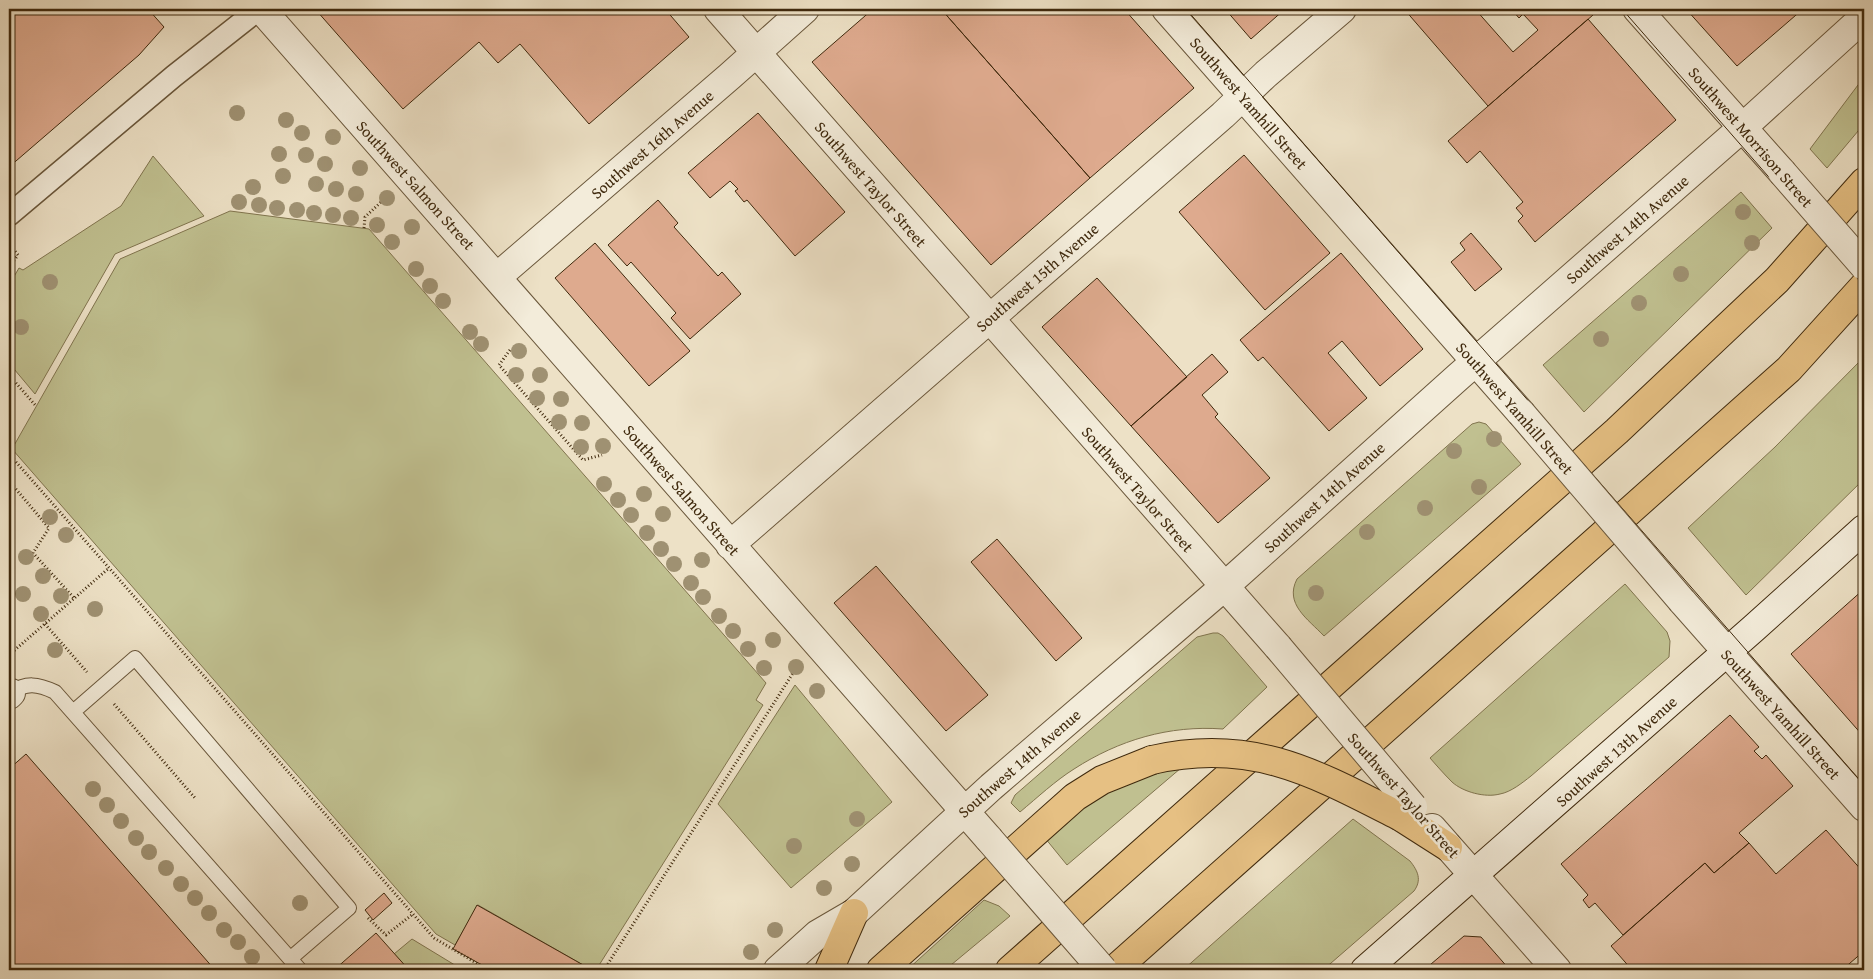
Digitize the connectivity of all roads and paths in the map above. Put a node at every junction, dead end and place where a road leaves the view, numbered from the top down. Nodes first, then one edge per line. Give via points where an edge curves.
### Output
1 (260, 9) edge
2 (718, 9) edge
3 (805, 9) edge
4 (1166, 9) edge
5 (1342, 9) edge
6 (1637, 9) edge
7 (1864, 17) edge
8 (756, 53) junction
9 (1243, 96) junction
10 (1742, 128) junction
11 (1864, 182) edge
12 (381, 202) dead end
13 (9, 215) edge
14 (364, 228) dead end
15 (9, 243) edge
16 (1864, 266) edge
17 (9, 267) edge
18 (497, 277) junction
19 (1864, 286) edge
20 (989, 319) junction
21 (510, 350) dead end
22 (1475, 362) junction
23 (9, 375) edge
24 (36, 406) dead end
25 (9, 454) edge
26 (602, 455) dead end
27 (9, 481) edge
28 (1864, 529) edge
29 (730, 545) junction
30 (109, 568) junction
31 (1225, 586) junction
32 (74, 598) junction
33 (45, 624) junction
34 (1727, 652) junction
35 (9, 655) edge
36 (793, 673) dead end
37 (101, 688) junction
38 (10, 694) edge
39 (73, 712) junction
40 (195, 798) dead end
41 (1864, 808) edge
42 (964, 811) junction
43 (1407, 812) junction
44 (1448, 847) joint
45 (1474, 876) junction
46 (349, 908) junction
47 (854, 913) junction
48 (413, 914) junction
49 (290, 958) junction
50 (300, 970) edge
51 (488, 970) edge
52 (604, 970) edge
53 (778, 970) edge
54 (829, 970) edge
55 (881, 970) edge
56 (1010, 970) edge
57 (1103, 970) edge
58 (1114, 970) edge
59 (1365, 970) edge
60 (1557, 970) edge

1 - 13 street via 174,76
1 - 18 street, Southwest Salmon Street
2 - 8 street, Southwest Taylor Street
3 - 8 street, Southwest 16th Avenue
4 - 9 street, Southwest Yamhill Street
5 - 9 street, Southwest 15th Avenue
6 - 10 street, Southwest Morrison Street
7 - 10 street, Southwest 14th Avenue
8 - 18 street, Southwest 16th Avenue
8 - 20 street, Southwest Taylor Street
9 - 20 street, Southwest 15th Avenue
9 - 22 street, Southwest Yamhill Street
10 - 16 street, Southwest Morrison Street, bridge
10 - 22 street, Southwest 14th Avenue
11 - 56 highway via 1777,280 1617,431
12 - 14 path via 365,217
15 - 17 path via 18,255
18 - 29 street, Southwest Salmon Street
19 - 58 highway via 1782,376
20 - 29 street, Southwest 15th Avenue
20 - 31 street, Southwest Taylor Street
21 - 26 path via 499,365 505,372 583,460
22 - 31 street, Southwest 14th Avenue
22 - 34 street, Southwest Yamhill Street, bridge
23 - 24 path
25 - 30 path
27 - 32 path via 49,528 33,553
28 - 34 street, Southwest 13th Avenue
29 - 42 street, Southwest Salmon Street
30 - 32 path
30 - 48 path
31 - 42 street, Southwest 14th Avenue
31 - 43 street, Southwest Taylor Street, bridge via 1278,647
32 - 33 path
33 - 35 path
33 - 37 path
34 - 41 street, Southwest Yamhill Street
34 - 45 street, Southwest 13th Avenue
36 - 52 path
37 - 39 lane
37 - 40 path
37 - 46 lane via 136,658
38 - 39 lane via 30,684 42,686 55,692
39 - 49 lane
42 - 47 street, Southwest 14th Avenue
42 - 57 street, Southwest Salmon Street, bridge
43 - 44 highway
43 - 55 highway, bridge via 1260,757 1205,752 1152,760 1102,780 1075,797
44 - 45 street, Southwest Taylor Street
45 - 59 street, Southwest 13th Avenue
45 - 60 street, Southwest Taylor Street
46 - 48 path via 371,919 386,936
46 - 49 lane
47 - 53 street, Southwest 14th Avenue via 818,934
47 - 54 highway
48 - 51 path via 434,938
49 - 50 lane

